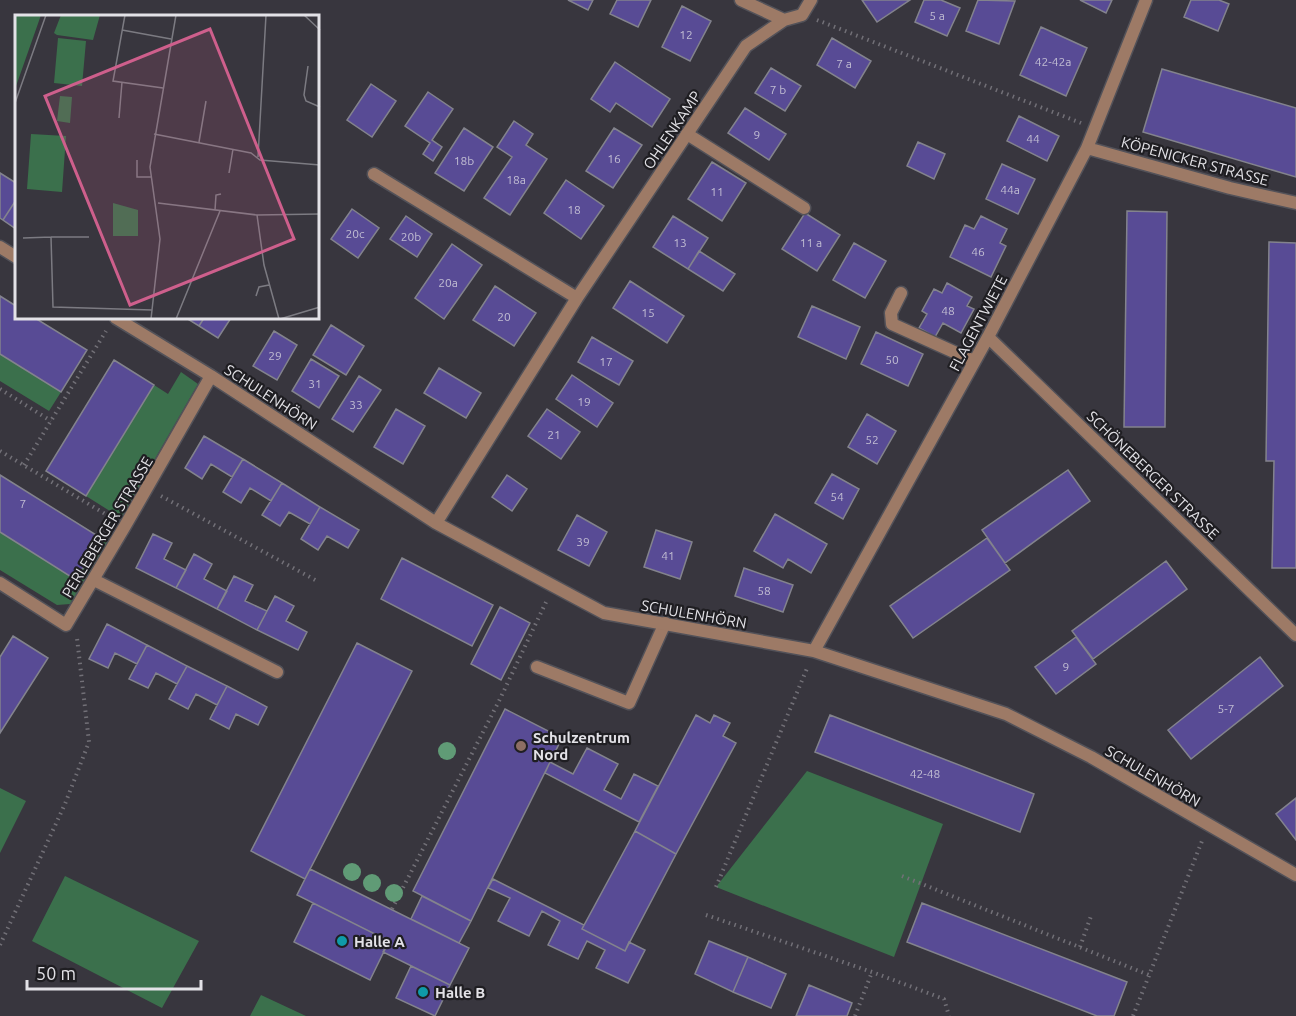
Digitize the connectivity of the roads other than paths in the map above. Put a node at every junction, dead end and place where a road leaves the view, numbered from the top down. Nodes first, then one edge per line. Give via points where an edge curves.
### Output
1 (741, 0) edge
2 (811, 0) edge
3 (1146, 0) edge
4 (784, 20) junction
5 (687, 134) junction
6 (1087, 148) junction
7 (374, 174) dead end
8 (1296, 203) edge
9 (804, 208) dead end
10 (0, 247) edge
11 (15, 256) edge
12 (901, 293) dead end
13 (577, 298) junction
14 (112, 323) edge
15 (988, 337) junction
16 (975, 361) junction
17 (212, 376) junction
18 (436, 523) junction
19 (94, 580) junction
20 (0, 583) edge
21 (665, 623) junction
22 (1296, 635) edge
23 (814, 651) junction
24 (537, 667) dead end
25 (277, 672) dead end
26 (1296, 875) edge

1 - 4 street
2 - 4 street, OHLENKAMP via 802,15
3 - 6 street, FLAGENTWIETE
4 - 5 street, OHLENKAMP via 746,46
5 - 9 street
5 - 13 street, OHLENKAMP
6 - 8 street, KÖPENICKER STRASSE
6 - 15 street, FLAGENTWIETE
7 - 13 street
10 - 11 street
12 - 16 street via 891,313 892,324
13 - 18 street, OHLENKAMP
14 - 17 street, SCHULENHÖRN
15 - 16 street, FLAGENTWIETE
15 - 22 street, SCHÖNEBERGER STRASSE
16 - 23 street, FLAGENTWIETE
17 - 18 street, SCHULENHÖRN
17 - 19 street, PERLEBERGER STRASSE
18 - 21 street, SCHULENHÖRN via 604,613
19 - 20 street, PERLEBERGER STRASSE via 66,625
19 - 25 street
21 - 23 street, SCHULENHÖRN
21 - 24 street via 629,703
23 - 26 street, SCHULENHÖRN via 1006,714 1091,757

